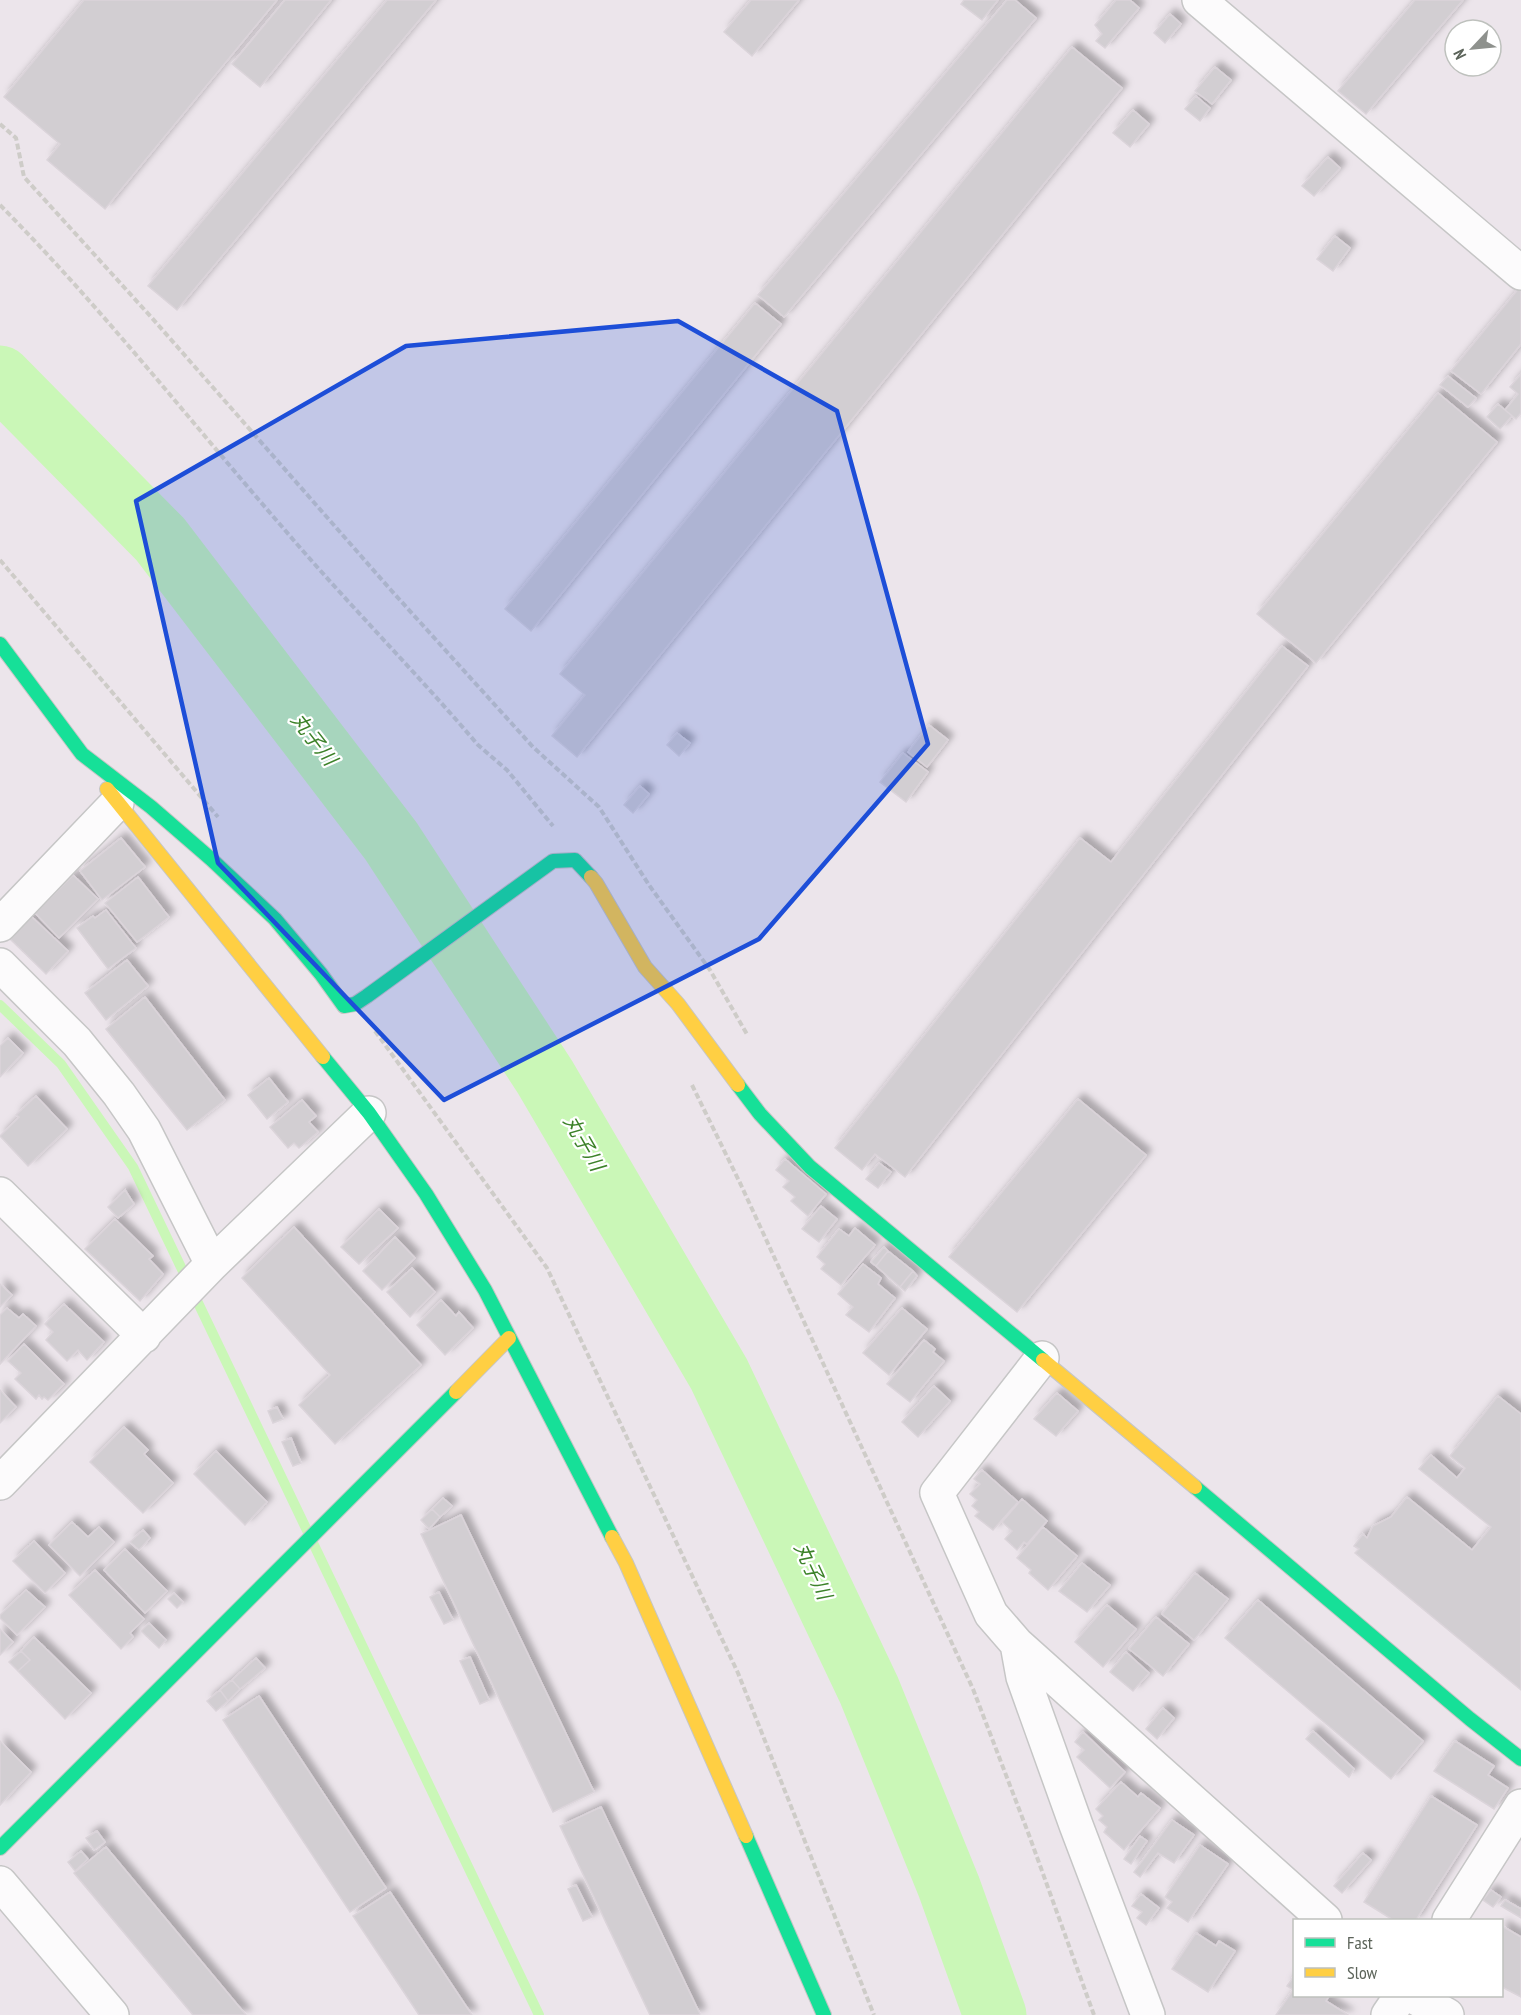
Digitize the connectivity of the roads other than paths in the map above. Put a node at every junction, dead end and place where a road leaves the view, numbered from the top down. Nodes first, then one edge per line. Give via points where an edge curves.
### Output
1 (1199, 0) edge
2 (1521, 273) edge
3 (0, 644) edge
4 (82, 754) junction
5 (117, 803) junction
6 (0, 925) edge
7 (0, 965) edge
8 (369, 1113) junction
9 (0, 1194) edge
10 (212, 1264) junction
11 (144, 1336) junction
12 (508, 1338) junction
13 (1042, 1358) junction
14 (0, 1483) edge
15 (1017, 1644) junction
16 (1521, 1759) edge
17 (1521, 1806) edge
18 (0, 1848) edge
19 (0, 1883) edge
20 (1324, 1919) edge
21 (1450, 1919) edge
22 (1400, 1997) edge
23 (1416, 1997) edge
24 (112, 2015) edge
25 (824, 2015) edge
26 (1148, 2015) edge
27 (1388, 2015) edge
28 (1448, 2015) edge

1 - 2 street
3 - 4 street
4 - 5 street
4 - 13 street via 168,822 274,919 344,1006 367,996 554,861 575,860 596,883 645,967 678,1004 760,1114 803,1159
5 - 6 street
5 - 8 street
7 - 10 street via 77,1041 119,1094 144,1130
8 - 10 street
8 - 12 street via 444,1223 485,1290
9 - 11 street
10 - 11 street
11 - 14 street
12 - 18 street
12 - 25 street via 626,1563
13 - 15 street via 937,1493 992,1614
13 - 16 street
15 - 20 street
15 - 26 street via 1023,1677
17 - 21 street
19 - 24 street
22 - 27 street
23 - 28 street

